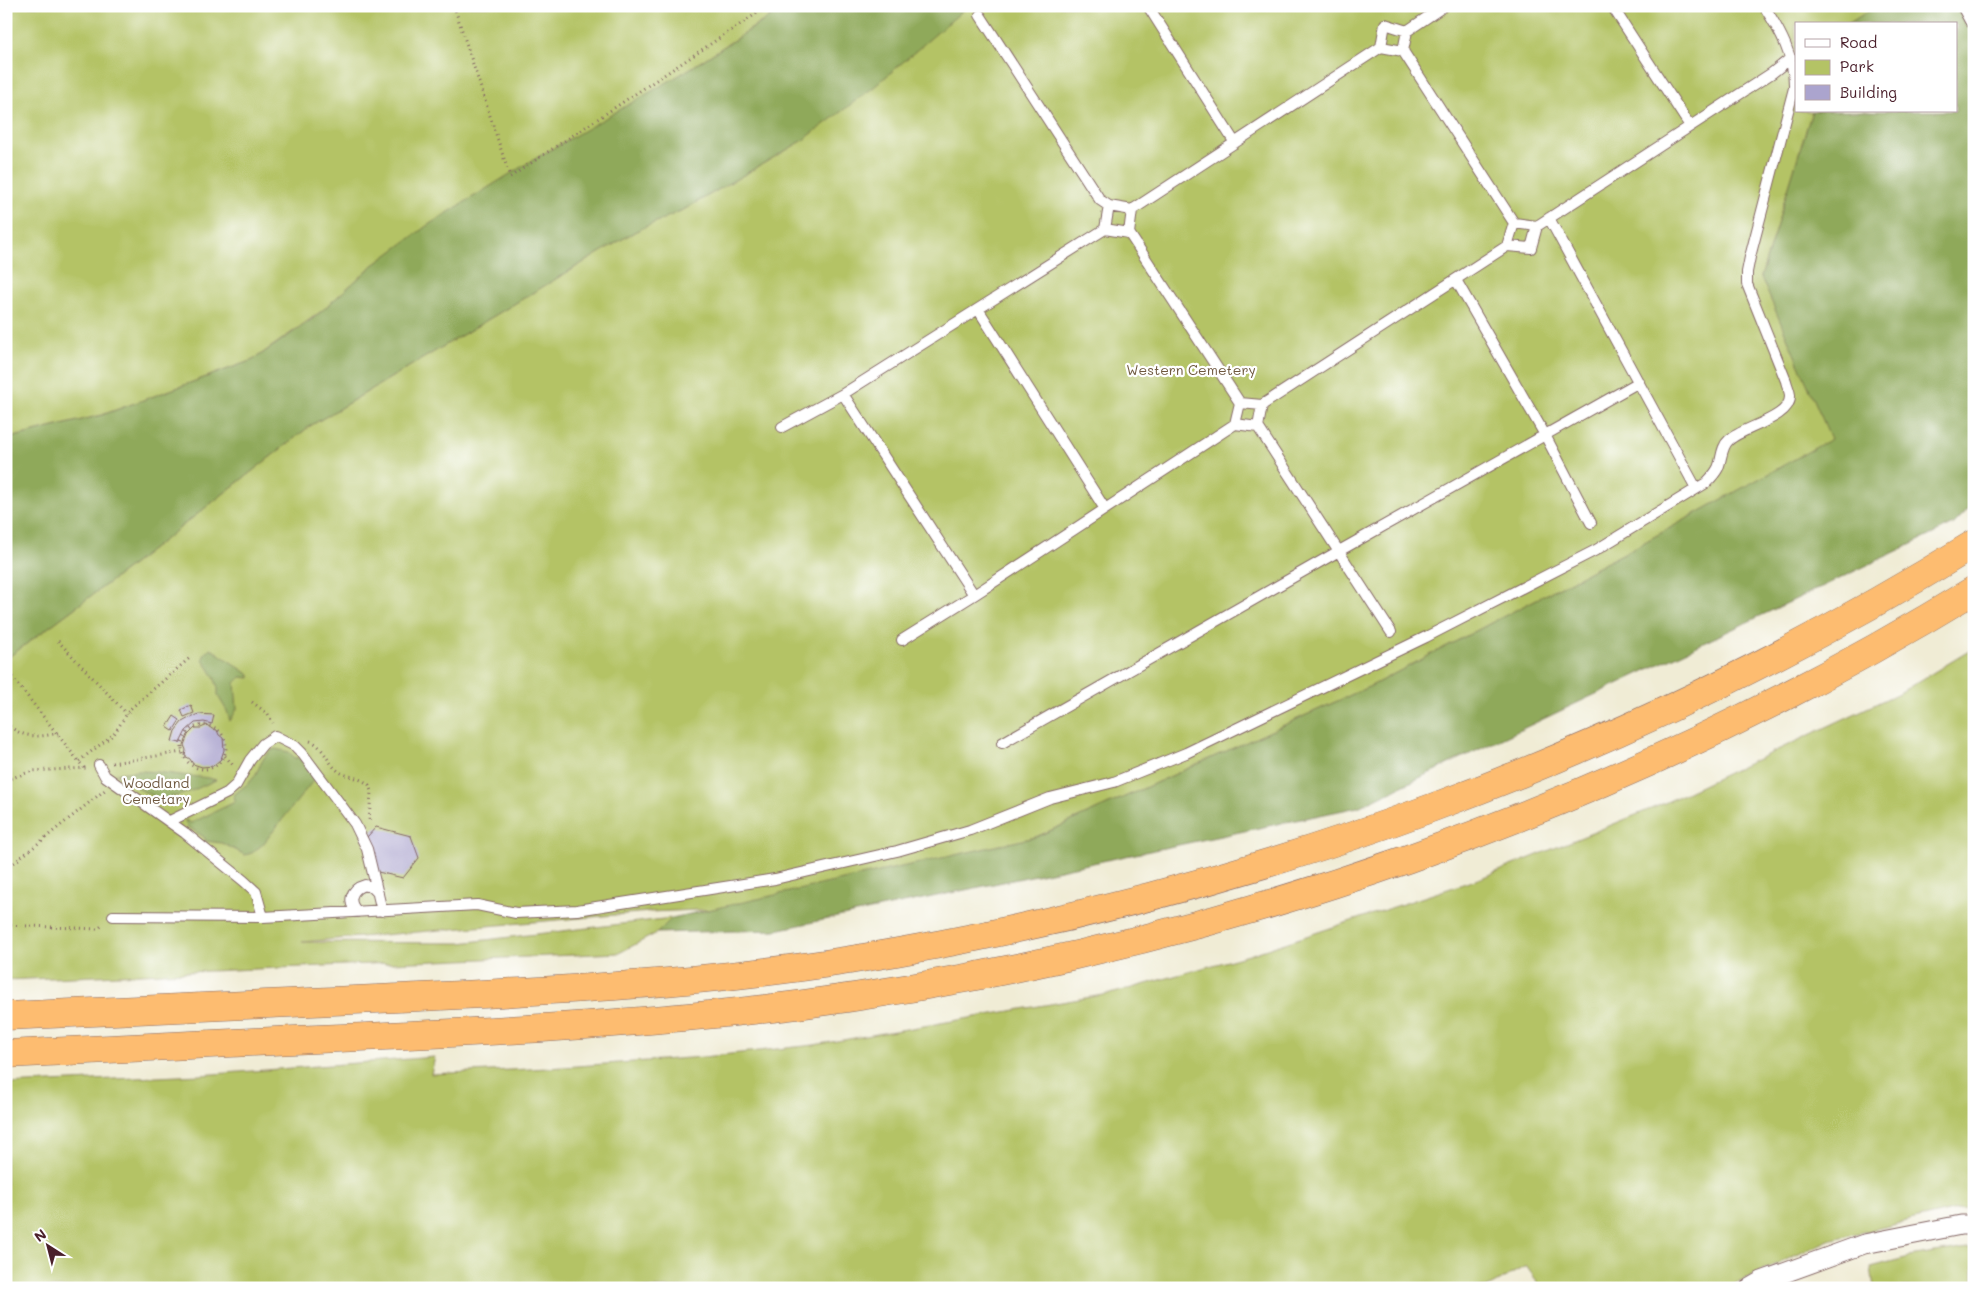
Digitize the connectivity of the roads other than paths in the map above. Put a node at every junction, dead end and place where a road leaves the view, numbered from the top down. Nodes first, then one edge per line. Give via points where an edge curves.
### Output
1 (1148, 6) edge
2 (1444, 6) edge
3 (1612, 6) edge
4 (1967, 6) edge
5 (1766, 8) edge
6 (980, 16) dead end
7 (1974, 19) edge
8 (1407, 31) junction
9 (1380, 47) junction
10 (1403, 51) junction
11 (1791, 58) junction
12 (1690, 126) junction
13 (1235, 143) junction
14 (1109, 206) junction
15 (1132, 210) junction
16 (1549, 218) junction
17 (1514, 223) junction
18 (1537, 226) junction
19 (1105, 229) junction
20 (1129, 232) junction
21 (1507, 246) junction
22 (1456, 280) junction
23 (978, 309) junction
24 (1639, 382) junction
25 (843, 394) junction
26 (1240, 402) junction
27 (1262, 406) junction
28 (1235, 424) junction
29 (782, 427) dead end
30 (1258, 427) junction
31 (1546, 435) junction
32 (1696, 488) junction
33 (1105, 509) junction
34 (1591, 524) dead end
35 (1974, 544) edge
36 (1339, 551) junction
37 (1974, 590) edge
38 (974, 595) junction
39 (1392, 632) dead end
40 (902, 640) dead end
41 (1002, 744) dead end
42 (99, 765) road end
43 (170, 821) junction
44 (378, 892) junction
45 (382, 911) junction
46 (358, 912) junction
47 (113, 916) road end
48 (264, 917) junction
49 (6, 1016) edge
50 (6, 1054) edge
51 (1974, 1225) edge
52 (1750, 1288) edge

1 - 13 lane
2 - 8 lane
3 - 12 lane
4 - 7 street
5 - 11 lane
6 - 14 lane via 1100,200
8 - 9 lane via 1385,24
8 - 10 lane
9 - 10 lane
9 - 13 lane
10 - 17 lane
11 - 12 lane
11 - 32 lane via 1795,72 1792,102 1747,272 1750,295 1790,397 1781,413 1730,439 1714,475
12 - 16 lane
13 - 15 lane
14 - 15 lane
14 - 19 lane
15 - 20 lane
16 - 18 lane
16 - 24 lane
17 - 18 lane
17 - 21 lane
18 - 21 lane via 1531,248
19 - 20 lane
19 - 23 lane
20 - 26 lane
21 - 22 lane
22 - 27 lane
22 - 31 lane
23 - 25 lane
23 - 33 lane
24 - 31 lane
24 - 32 lane
25 - 29 lane
25 - 38 lane
26 - 27 lane
26 - 28 lane
27 - 30 lane
28 - 30 lane
28 - 33 lane
30 - 36 lane
31 - 34 lane
31 - 36 lane
32 - 45 lane via 1596,550 1186,753 1114,782 1050,798 970,830 897,852 775,879 577,910 516,913 478,905
33 - 38 lane
35 - 49 highway via 1866,608 1765,662 1577,751 1384,826 1252,869 1120,905 857,959 650,984
36 - 39 lane
36 - 41 lane
37 - 50 highway via 1785,695 1660,756 1532,811 1402,860 1270,903 1069,956 866,995 659,1020 402,1036
38 - 40 lane
42 - 43 lane via 105,776
43 - 44 lane via 227,794 236,786 263,744 275,736 295,746 343,806 367,849
43 - 48 lane via 256,892
44 - 45 lane
44 - 46 lane via 365,885 356,889 350,899
45 - 46 lane
46 - 48 lane
47 - 48 lane
51 - 52 street via 1864,1244

